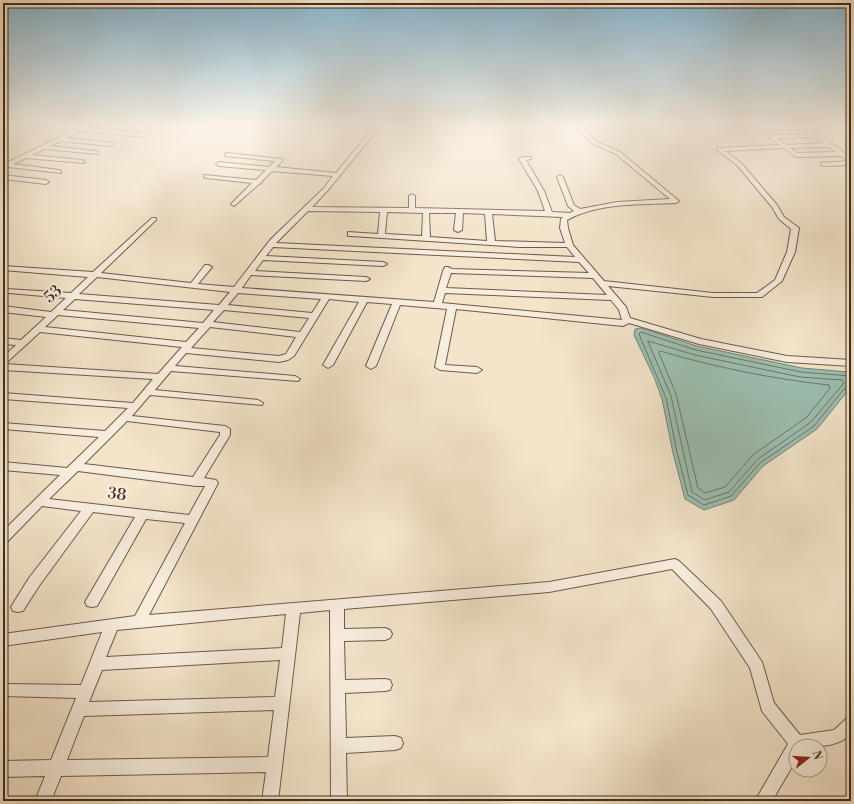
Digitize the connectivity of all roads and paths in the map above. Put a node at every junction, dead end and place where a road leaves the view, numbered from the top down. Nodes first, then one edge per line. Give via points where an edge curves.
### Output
1 (14, 162) edge
2 (78, 162) edge
3 (82, 162) dead end
4 (279, 162) edge
5 (349, 162) edge
6 (523, 162) edge
7 (627, 162) edge
8 (736, 162) edge
9 (851, 163) edge
10 (218, 164) dead end
11 (823, 164) dead end
12 (5, 166) edge
13 (273, 169) junction
14 (59, 172) dead end
15 (337, 175) junction
16 (206, 176) dead end
17 (3, 177) edge
18 (560, 177) dead end
19 (46, 182) dead end
20 (259, 182) junction
21 (412, 196) dead end
22 (234, 204) dead end
23 (306, 209) junction
24 (384, 210) junction
25 (412, 211) junction
26 (426, 211) junction
27 (460, 211) junction
28 (488, 211) junction
29 (578, 211) junction
30 (549, 213) junction
31 (570, 215) junction
32 (154, 219) dead end
33 (458, 230) dead end
34 (351, 234) dead end
35 (381, 235) junction
36 (426, 238) junction
37 (491, 242) junction
38 (271, 245) junction
39 (568, 245) junction
40 (261, 258) junction
41 (584, 263) junction
42 (383, 264) dead end
43 (208, 267) dead end
44 (3, 268) edge
45 (249, 273) junction
46 (96, 275) junction
47 (366, 279) dead end
48 (599, 279) junction
49 (193, 285) junction
50 (236, 290) junction
51 (441, 290) junction
52 (9, 291) dead end
53 (73, 296) junction
54 (326, 297) junction
55 (614, 298) junction
56 (364, 300) junction
57 (397, 302) junction
58 (437, 305) junction
59 (452, 306) junction
60 (221, 308) junction
61 (3, 309) edge
62 (54, 313) junction
63 (314, 316) junction
64 (625, 321) junction
65 (206, 325) junction
66 (37, 329) junction
67 (302, 335) junction
68 (3, 342) edge
69 (23, 343) junction
70 (186, 348) junction
71 (3, 362) edge
72 (851, 363) edge
73 (328, 365) dead end
74 (371, 366) dead end
75 (3, 367) edge
76 (169, 368) junction
77 (477, 370) dead end
78 (161, 377) junction
79 (294, 379) dead end
80 (147, 392) junction
81 (3, 396) edge
82 (258, 403) dead end
83 (135, 406) junction
84 (125, 418) junction
85 (3, 426) edge
86 (108, 435) junction
87 (3, 466) edge
88 (72, 470) junction
89 (196, 482) junction
90 (39, 502) junction
91 (91, 507) junction
92 (143, 514) junction
93 (192, 520) junction
94 (3, 539) edge
95 (92, 602) dead end
96 (337, 604) junction
97 (18, 606) dead end
98 (294, 607) junction
99 (139, 621) junction
100 (112, 625) junction
101 (385, 634) dead end
102 (337, 635) junction
103 (3, 640) edge
104 (288, 654) junction
105 (96, 664) junction
106 (385, 685) dead end
107 (338, 687) junction
108 (3, 690) edge
109 (85, 692) junction
110 (282, 703) junction
111 (78, 710) junction
112 (851, 724) edge
113 (793, 738) edge
114 (826, 738) edge
115 (395, 743) dead end
116 (339, 746) junction
117 (788, 758) edge
118 (274, 764) junction
119 (55, 768) junction
120 (3, 769) edge
121 (43, 801) edge
122 (270, 801) edge
123 (339, 801) edge
124 (763, 801) edge

1 - 12 street
2 - 3 street
4 - 13 street
5 - 15 street
6 - 30 street via 541,191
7 - 29 street via 676,201 602,206
8 - 48 street via 776,206 782,218 795,228 792,252 778,281 759,295 712,296
9 - 11 street
10 - 13 street
12 - 14 street
13 - 15 street via 305,169
13 - 20 street
15 - 23 street
16 - 20 street
17 - 19 street
18 - 29 street via 571,206
20 - 22 street
21 - 25 street
23 - 24 street
23 - 38 street
24 - 25 street
24 - 35 street
25 - 26 street
26 - 27 street
26 - 36 street
27 - 28 street
27 - 33 street
28 - 30 street
28 - 37 street
29 - 31 street
30 - 31 street
31 - 39 street via 564,219
32 - 46 street, 53
34 - 35 street
35 - 36 street
36 - 37 street
37 - 39 street
38 - 40 street
38 - 41 street
39 - 41 street
40 - 42 street
40 - 45 street
41 - 48 street
43 - 49 street
44 - 46 street
45 - 47 street
45 - 50 street
46 - 49 street
46 - 53 street, 53
48 - 51 street via 447,270
48 - 55 street
49 - 50 street
50 - 54 street
50 - 60 street
51 - 55 street
51 - 58 street
52 - 53 street
53 - 60 street
53 - 62 street, 53
54 - 56 street
54 - 63 street
55 - 64 street via 623,309
56 - 57 street
56 - 73 street
57 - 58 street
57 - 74 street
58 - 59 street
59 - 64 street
59 - 77 street via 440,367
60 - 63 street
60 - 65 street
61 - 62 street
62 - 65 street
62 - 66 street, 53
63 - 67 street
64 - 72 street via 699,341 787,359
65 - 67 street
65 - 70 street
66 - 69 street, 53
66 - 70 street
67 - 70 street via 289,356 285,358
68 - 69 street
69 - 71 street, 53
70 - 76 street
75 - 78 street
76 - 78 street
76 - 79 street
78 - 80 street
80 - 82 street
80 - 83 street
81 - 83 street
83 - 84 street
84 - 86 street
84 - 89 street via 225,429 225,435
85 - 86 street
86 - 88 street
87 - 88 street
88 - 89 street
88 - 90 street
89 - 93 street via 212,483
90 - 91 street, 38
90 - 94 street
91 - 92 street, 38
91 - 97 street
92 - 93 street, 38
92 - 95 street
93 - 99 street
96 - 98 street
96 - 102 street
96 - 113 street via 549,587 675,564 716,605 757,666 768,706
98 - 99 street
98 - 104 street
99 - 100 street
100 - 103 street
100 - 105 street
101 - 102 street
102 - 107 street
104 - 105 street
104 - 110 street
105 - 109 street
106 - 107 street
107 - 116 street
108 - 109 street
109 - 111 street
110 - 111 street
110 - 118 street
111 - 119 street
112 - 114 street via 838,736
115 - 116 street
116 - 123 street
117 - 124 street
118 - 119 street
118 - 122 street
119 - 120 street
119 - 121 street

